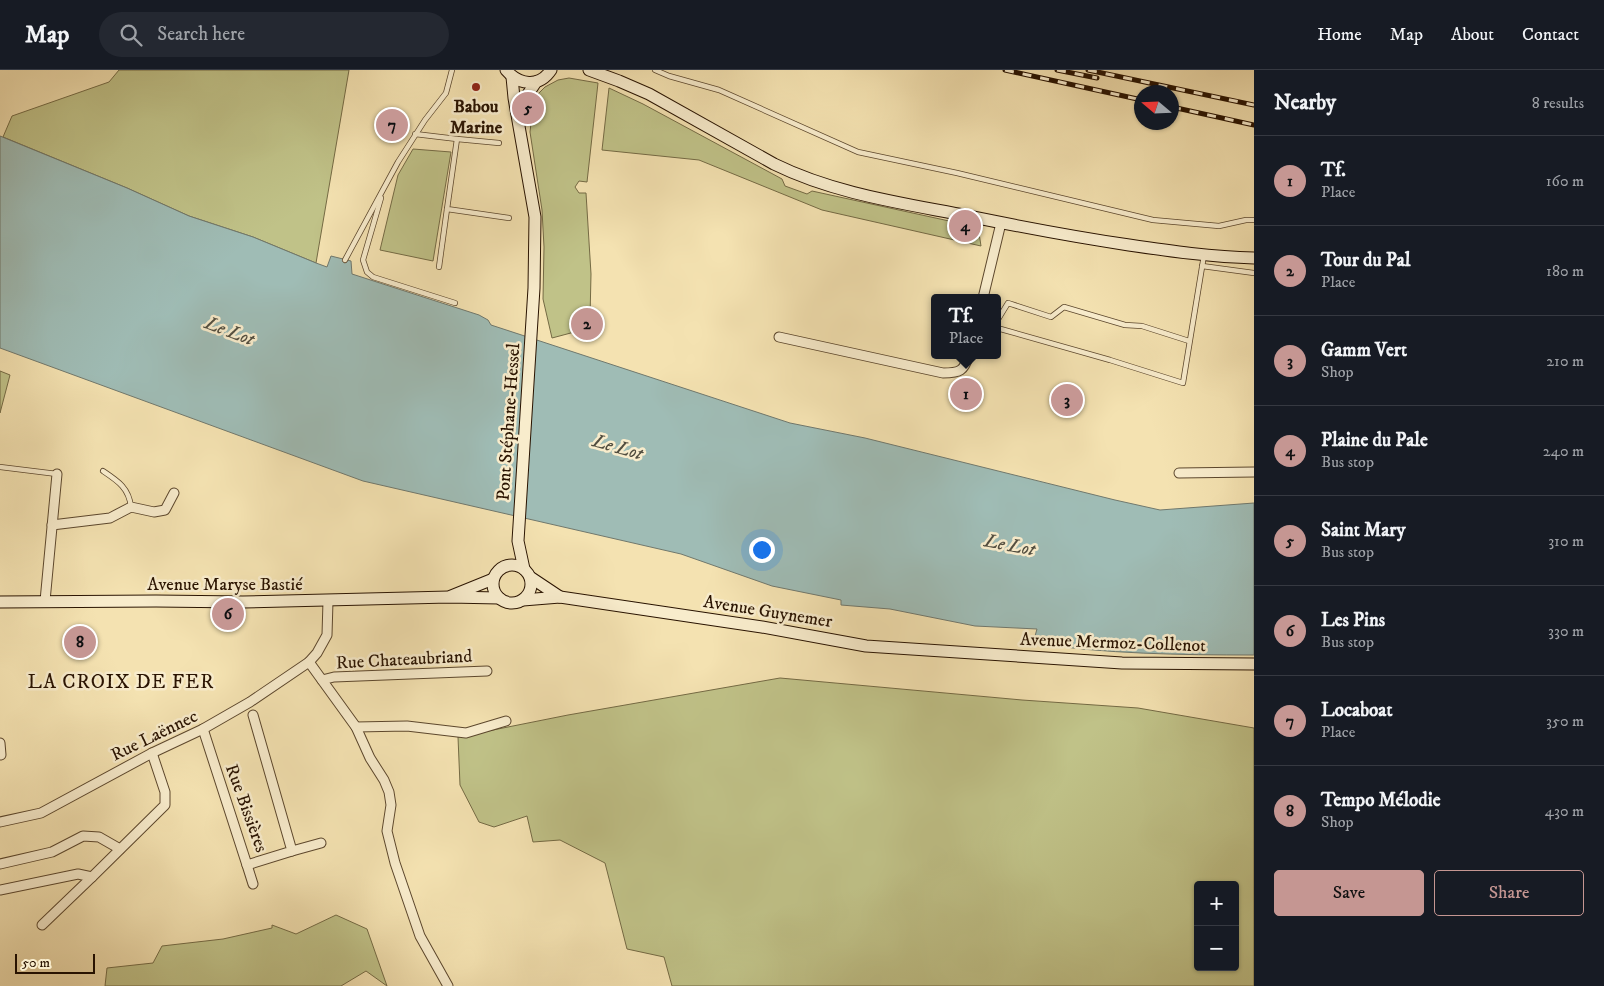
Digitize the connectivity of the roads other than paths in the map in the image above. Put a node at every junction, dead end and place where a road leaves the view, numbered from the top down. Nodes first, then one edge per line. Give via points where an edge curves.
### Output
1 (452, 70) edge
2 (553, 70) edge
3 (589, 70) edge
4 (655, 70) edge
5 (509, 73) edge
6 (536, 82) junction
7 (518, 118) junction
8 (415, 134) junction
9 (457, 138) junction
10 (499, 143) dead end
11 (384, 186) junction
12 (447, 209) junction
13 (509, 218) dead end
14 (1254, 220) edge
15 (1001, 223) junction
16 (1254, 258) edge
17 (345, 260) dead end
18 (1203, 260) junction
19 (439, 267) dead end
20 (1254, 273) edge
21 (985, 294) edge
22 (455, 303) dead end
23 (1001, 314) edge
24 (1001, 329) edge
25 (779, 337) dead end
26 (1189, 341) junction
27 (968, 359) edge
28 (0, 467) edge
29 (103, 471) dead end
30 (1254, 472) edge
31 (1179, 473) dead end
32 (56, 474) joint
33 (174, 493) dead end
34 (131, 507) junction
35 (52, 525) junction
36 (516, 554) junction
37 (506, 565) junction
38 (527, 573) junction
39 (493, 578) junction
40 (449, 597) junction
41 (560, 597) junction
42 (499, 598) junction
43 (523, 600) junction
44 (45, 601) junction
45 (328, 601) junction
46 (0, 602) edge
47 (971, 653) joint
48 (309, 662) junction
49 (1254, 664) edge
50 (487, 671) dead end
51 (322, 680) junction
52 (253, 715) dead end
53 (506, 722) dead end
54 (356, 727) junction
55 (203, 730) junction
56 (0, 743) edge
57 (152, 753) junction
58 (1, 755) edge
59 (0, 822) edge
60 (321, 843) dead end
61 (120, 849) junction
62 (292, 851) junction
63 (0, 864) edge
64 (247, 865) junction
65 (92, 877) junction
66 (252, 884) dead end
67 (0, 890) edge
68 (42, 925) dead end
69 (448, 986) edge

1 - 8 lane via 446,93
2 - 6 street
3 - 15 street via 633,86 774,164 818,183
4 - 14 lane via 719,90 858,152 1154,220 1219,226
5 - 6 street via 519,81
5 - 7 street, Pont Stéphane-Hessel
6 - 7 street via 524,100
7 - 36 street, Pont Stéphane-Hessel via 535,217 533,306
8 - 9 lane
8 - 11 lane
9 - 10 lane
9 - 12 lane
11 - 17 lane
11 - 22 lane via 363,260 366,272
12 - 13 lane
12 - 19 lane
15 - 18 street
15 - 21 street
16 - 18 street
18 - 20 lane
18 - 26 lane
23 - 26 lane via 1008,303 1051,317 1064,307
24 - 26 lane via 1182,383
25 - 27 street via 943,373 960,371 965,368
28 - 32 lane
29 - 34 lane via 120,482
30 - 31 street
32 - 35 street
33 - 34 street via 165,510 154,512
34 - 35 street via 110,518
35 - 44 street
36 - 37 street
36 - 38 street
37 - 38 street via 519,566
37 - 39 street
38 - 41 street, Avenue Guynemer
38 - 43 street via 530,590
39 - 40 street, Avenue Maryse Bastié
39 - 42 street via 493,589
40 - 42 street, Avenue Maryse Bastié
40 - 45 street, Avenue Maryse Bastié
41 - 43 street, Avenue Guynemer
41 - 47 street, Avenue Guynemer via 866,646
42 - 43 street via 508,603
44 - 45 street, Avenue Maryse Bastié
44 - 46 street, Avenue Maryse Bastié
45 - 48 street, Rue Laënnec via 327,635
47 - 49 street, Avenue Mermoz-Collenot via 1122,663
48 - 51 street
48 - 55 street, Rue Laënnec
50 - 51 street, Rue Chateaubriand
51 - 54 street
52 - 62 street, Rue Bissières
53 - 54 street via 466,733 407,726
54 - 69 street via 389,792 391,805 387,831 420,936
55 - 57 street, Rue Laënnec
55 - 64 street, Rue Bissières
56 - 58 street
57 - 59 street, Rue Laënnec via 40,813
57 - 61 street via 165,792 165,805
60 - 62 street
61 - 63 street via 99,837 83,836 52,852
61 - 65 street
62 - 64 street, Rue Bissières
64 - 66 street
65 - 67 street via 78,874
65 - 68 street

